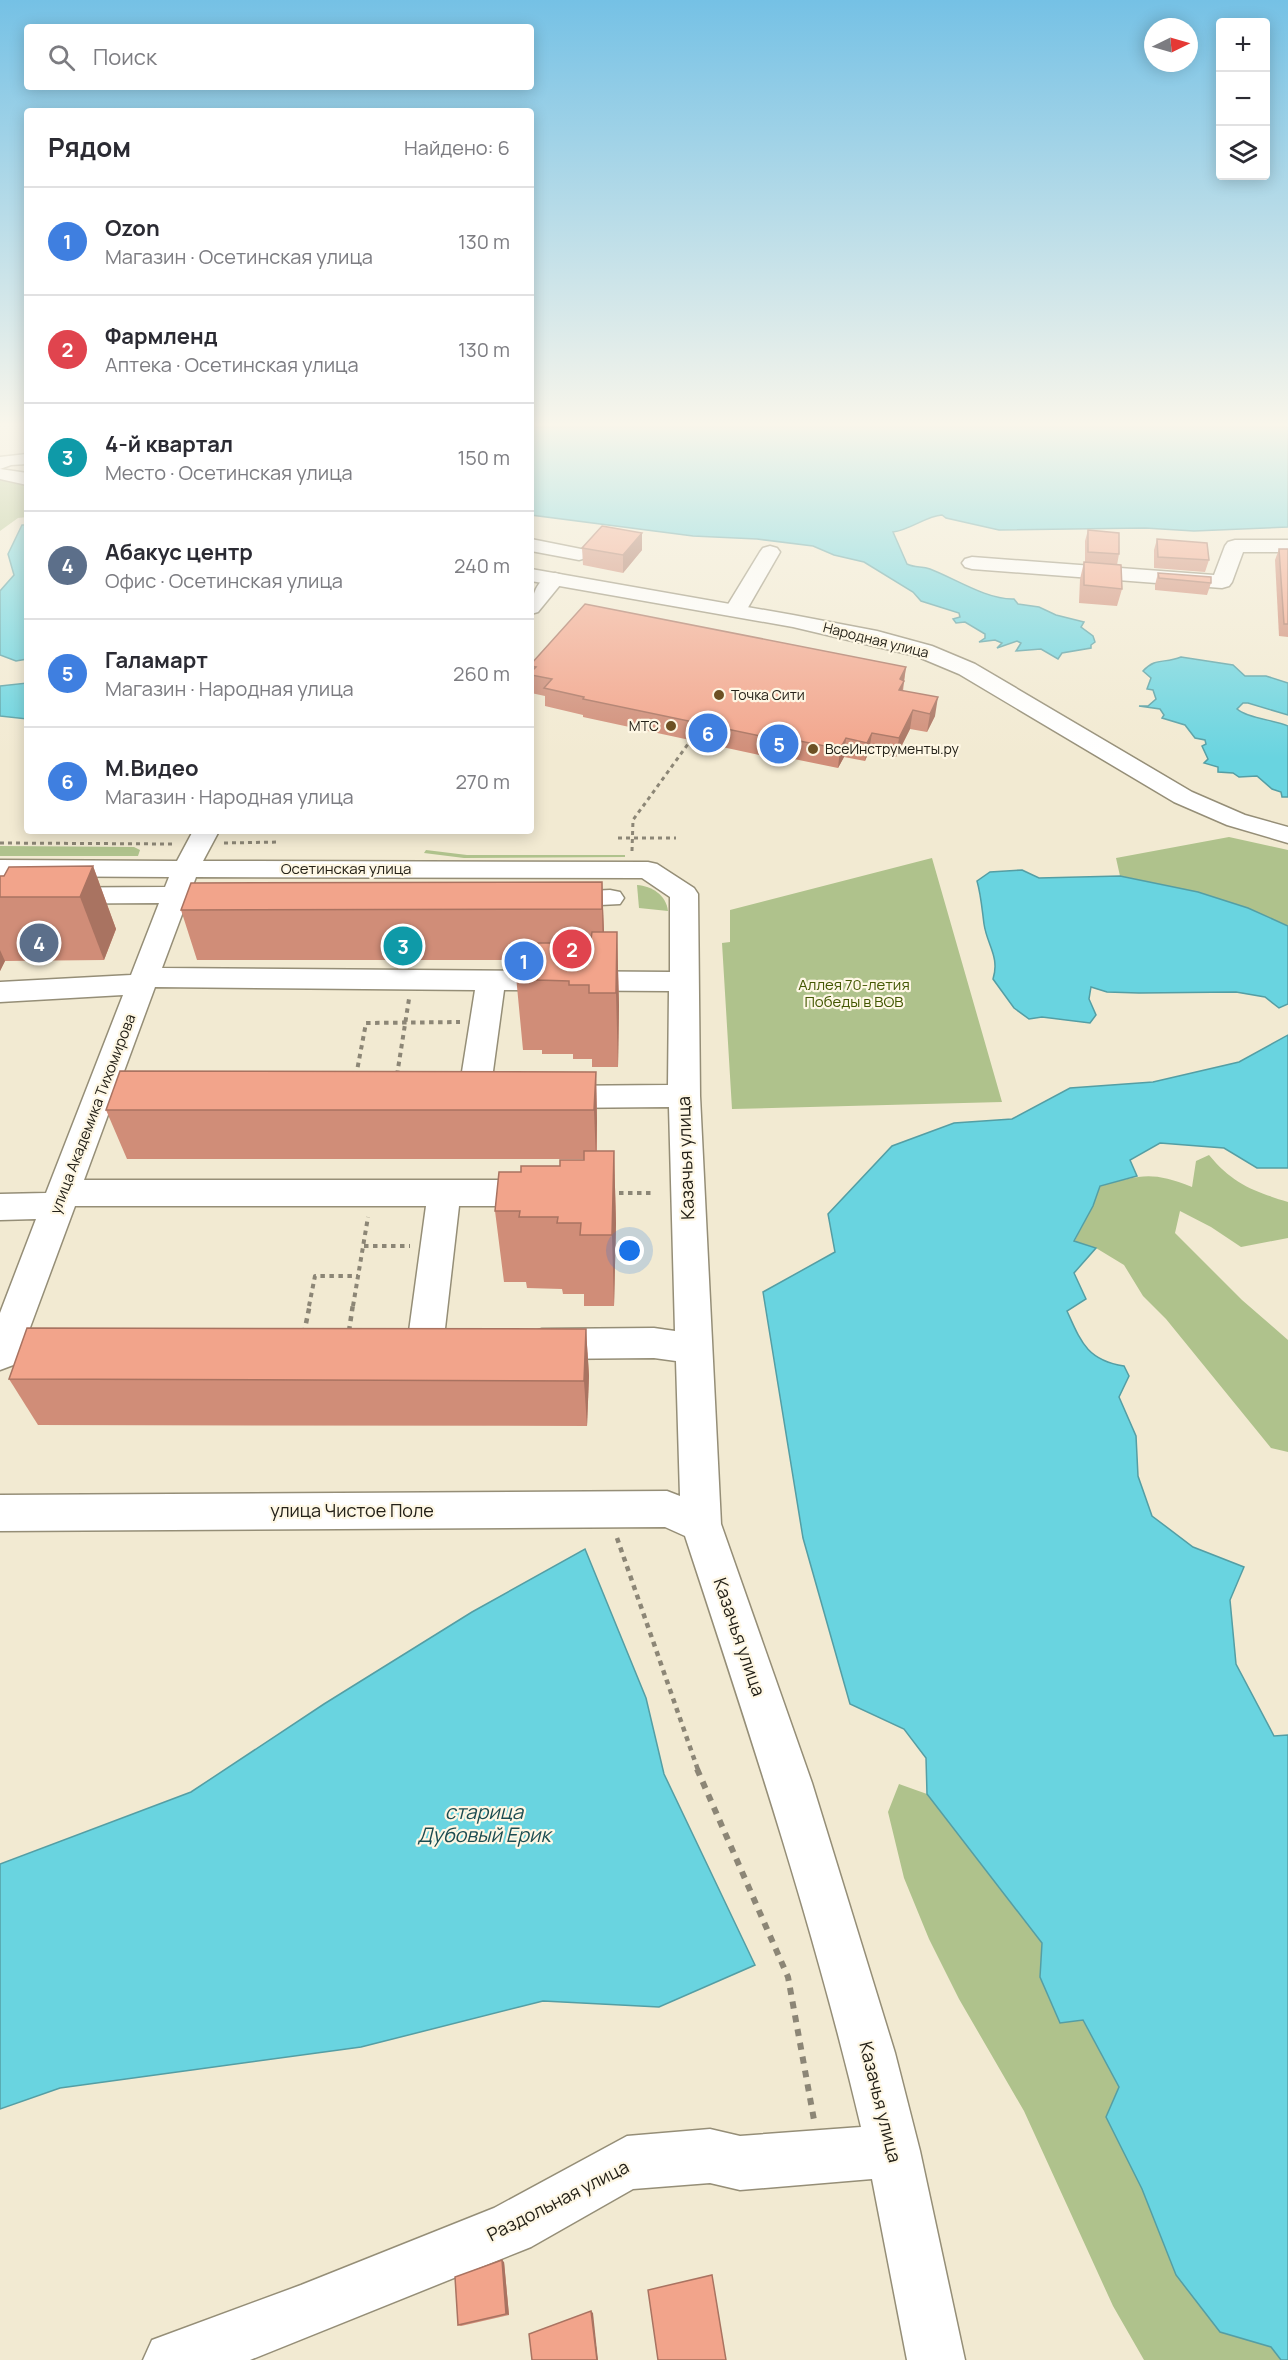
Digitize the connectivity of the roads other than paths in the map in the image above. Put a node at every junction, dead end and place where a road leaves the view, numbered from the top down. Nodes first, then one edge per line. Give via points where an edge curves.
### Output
1 (534, 546) edge
2 (1288, 546) edge
3 (770, 552) dead end
4 (579, 554) dead end
5 (972, 563) dead end
6 (534, 576) edge
7 (555, 579) junction
8 (534, 604) edge
9 (735, 610) junction
10 (1288, 835) edge
11 (214, 837) edge
12 (183, 856) junction
13 (2, 864) edge
14 (434, 869) junction
15 (684, 894) joint
16 (165, 895) dead end
17 (0, 896) edge
18 (429, 898) edge
19 (531, 898) edge
20 (610, 898) dead end
21 (142, 981) junction
22 (491, 982) junction
23 (682, 982) junction
24 (0, 992) edge
25 (684, 1096) junction
26 (444, 1193) junction
27 (602, 1193) edge
28 (60, 1200) junction
29 (0, 1207) edge
30 (3, 1343) edge
31 (505, 1345) edge
32 (426, 1346) edge
33 (693, 1348) junction
34 (101, 1350) edge
35 (0, 1513) edge
36 (701, 1524) junction
37 (893, 2151) junction
38 (172, 2360) edge
39 (936, 2360) edge

1 - 4 street
2 - 5 street via 1235,546 1221,582
3 - 9 street
6 - 7 street, Народная улица
7 - 8 street
7 - 9 street, Народная улица
9 - 10 street, Народная улица via 924,651 967,669 1184,797 1236,820
11 - 12 street, улица Академика Тихомирова
12 - 13 street, Осетинская улица
12 - 14 street, Осетинская улица
12 - 21 street, улица Академика Тихомирова
14 - 15 street, Осетинская улица via 648,870
14 - 18 street
15 - 23 street, Казачья улица
16 - 17 street
19 - 20 street
21 - 22 street
21 - 24 street
21 - 28 street, улица Академика Тихомирова
22 - 23 street
22 - 25 street via 474,1097
23 - 25 street, Казачья улица
25 - 33 street, Казачья улица
26 - 27 street
26 - 28 street
26 - 32 street
28 - 29 street
28 - 30 street, улица Академика Тихомирова
30 - 34 street via 42,1351
31 - 33 street via 654,1342
33 - 36 street, Казачья улица
35 - 36 street, улица Чистое Поле via 667,1509
36 - 37 street, Казачья улица via 789,1783 869,2053
37 - 38 street, Раздольная улица via 740,2163 710,2157 627,2163 512,2228
37 - 39 street, Казачья улица

